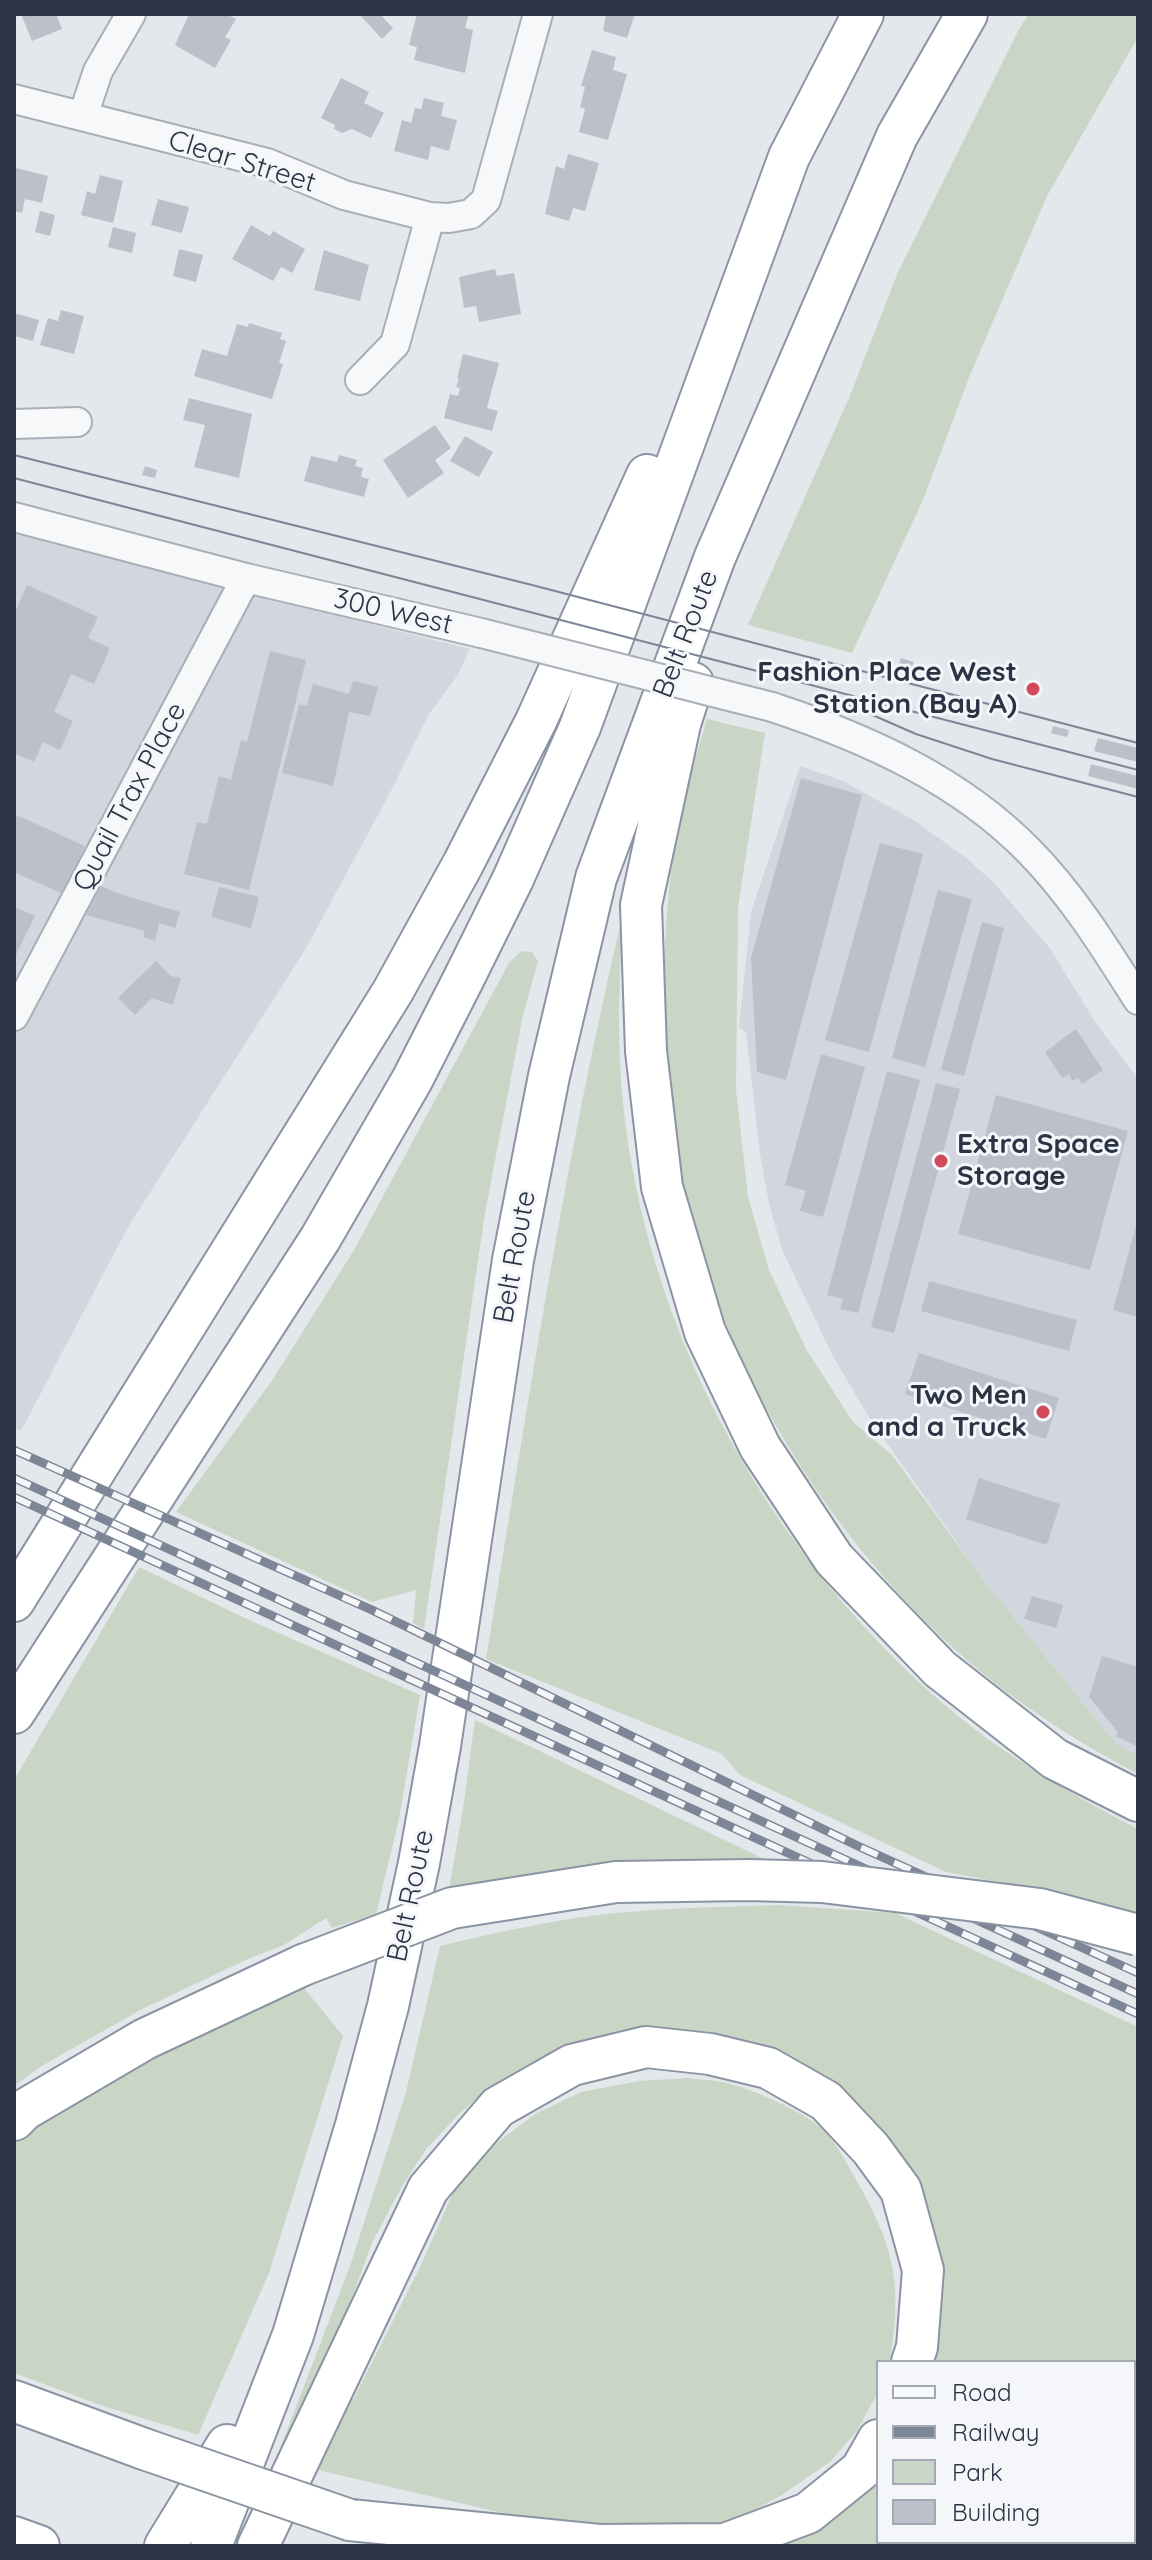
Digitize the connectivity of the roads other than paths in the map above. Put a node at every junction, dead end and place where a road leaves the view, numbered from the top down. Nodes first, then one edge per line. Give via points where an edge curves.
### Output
1 (131, 14) edge
2 (538, 14) edge
3 (863, 14) edge
4 (967, 14) edge
5 (14, 99) edge
6 (83, 116) junction
7 (789, 157) junction
8 (430, 217) junction
9 (793, 376) junction
10 (360, 380) dead end
11 (77, 422) dead end
12 (14, 424) edge
13 (14, 517) edge
14 (246, 578) junction
15 (1138, 1000) edge
16 (14, 1016) edge
17 (172, 1347) junction
18 (14, 1566) edge
19 (14, 1601) edge
20 (14, 1713) edge
21 (1138, 1801) edge
22 (1138, 1935) edge
23 (14, 2120) edge
24 (293, 2335) junction
25 (913, 2360) edge
26 (14, 2401) edge
27 (876, 2444) edge
28 (350, 2520) junction
29 (14, 2537) edge
30 (39, 2546) edge
31 (165, 2546) edge
32 (211, 2546) edge
33 (258, 2546) edge
34 (470, 2546) edge

1 - 6 street via 98,71
2 - 8 street, Clear Street via 486,200 471,214
3 - 7 highway
4 - 9 highway, Belt Route via 897,136
5 - 6 street, Clear Street
6 - 8 street, Clear Street via 267,163 344,195
7 - 17 highway via 536,721 470,851 393,991
7 - 20 highway via 580,727 465,976 320,1239
8 - 10 street via 395,344
9 - 21 highway via 680,724 641,905 646,1051 662,1187 705,1332 760,1447 834,1559 940,1669 1055,1759
9 - 24 highway, Belt Route via 715,557 596,878 513,1260 419,1863 368,2081
11 - 12 street
13 - 14 street, 300 West
14 - 15 street, 300 West, bridge via 772,707 877,746 969,800 1029,851 1065,891
14 - 16 street, Quail Trax Place
17 - 18 highway
17 - 19 highway
22 - 23 highway, bridge via 1040,1909 822,1882 616,1882 452,1908 303,1965 145,2039
24 - 31 highway
24 - 32 highway, Belt Route
25 - 33 highway via 923,2270 901,2190 826,2101 768,2068 710,2054 646,2047 572,2065 498,2107 428,2189
26 - 28 highway, bridge
27 - 28 highway via 861,2470 808,2513 725,2544 599,2545
28 - 34 highway
29 - 30 highway

